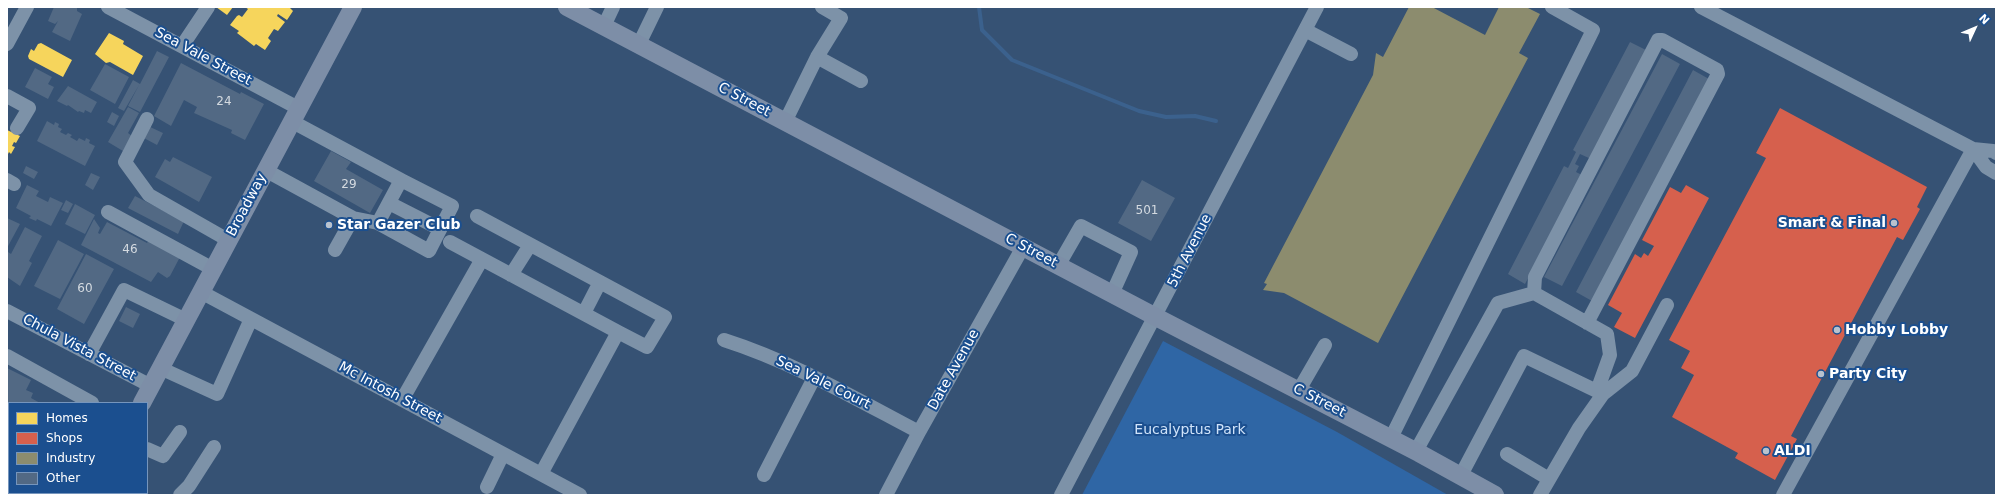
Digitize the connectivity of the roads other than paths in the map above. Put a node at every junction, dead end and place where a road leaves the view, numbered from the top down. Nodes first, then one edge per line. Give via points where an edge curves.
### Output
1 (27, 7) edge
2 (108, 7) edge
3 (208, 7) edge
4 (353, 7) edge
5 (567, 7) edge
6 (613, 7) edge
7 (657, 7) edge
8 (822, 7) edge
9 (1317, 7) edge
10 (1552, 7) edge
11 (1701, 7) edge
12 (604, 26) junction
13 (1305, 30) junction
14 (7, 44) edge
15 (639, 44) junction
16 (182, 46) junction
17 (1351, 54) dead end
18 (818, 57) junction
19 (860, 81) dead end
20 (7, 96) edge
21 (294, 114) junction
22 (147, 119) dead end
23 (785, 122) junction
24 (17, 128) dead end
25 (1973, 149) junction
26 (1996, 153) edge
27 (265, 170) junction
28 (1996, 173) edge
29 (401, 180) junction
30 (389, 203) junction
31 (108, 212) dead end
32 (477, 216) dead end
33 (353, 218) junction
34 (378, 223) junction
35 (440, 229) junction
36 (228, 240) junction
37 (450, 242) dead end
38 (530, 245) junction
39 (1022, 247) junction
40 (335, 250) dead end
41 (482, 260) junction
42 (1058, 266) junction
43 (213, 269) junction
44 (511, 275) junction
45 (600, 282) junction
46 (201, 292) junction
47 (1534, 293) junction
48 (1112, 294) junction
49 (1667, 305) dead end
50 (7, 310) edge
51 (584, 313) junction
52 (1156, 317) junction
53 (251, 319) junction
54 (186, 320) junction
55 (1587, 323) junction
56 (618, 332) junction
57 (724, 340) dead end
58 (1325, 345) dead end
59 (89, 354) junction
60 (7, 356) edge
61 (160, 368) junction
62 (814, 378) junction
63 (151, 386) junction
64 (1299, 390) junction
65 (1600, 392) junction
66 (402, 400) junction
67 (90, 402) edge
68 (143, 402) edge
69 (180, 432) dead end
70 (919, 432) junction
71 (1391, 438) junction
72 (214, 447) dead end
73 (148, 449) edge
74 (1416, 451) junction
75 (503, 454) junction
76 (1507, 454) dead end
77 (541, 474) junction
78 (764, 475) dead end
79 (1460, 477) junction
80 (1549, 479) junction
81 (487, 487) dead end
82 (180, 495) edge
83 (579, 495) edge
84 (886, 495) edge
85 (1061, 495) edge
86 (1495, 495) edge
87 (1540, 495) edge
88 (1783, 495) edge

1 - 14 street
2 - 16 street, Sea Vale Street
3 - 16 street
4 - 21 main road, Broadway
5 - 12 main road, C Street
6 - 12 street
7 - 15 street
8 - 18 street via 842,18
9 - 13 street, 5th Avenue
10 - 71 street via 1593,30
11 - 25 street
12 - 15 main road, C Street
13 - 17 street
13 - 52 street, 5th Avenue
15 - 23 main road, C Street
16 - 21 street, Sea Vale Street
18 - 19 street
18 - 23 street
20 - 24 street via 29,108
21 - 27 main road, Broadway
21 - 29 street, Sea Vale Street
22 - 36 street via 125,162 149,195
23 - 39 main road, C Street
25 - 26 street
25 - 28 street via 1986,166
25 - 88 street
27 - 33 street
27 - 36 main road, Broadway
29 - 30 street
29 - 35 street, Sea Vale Street via 452,206
30 - 34 street
30 - 35 street
31 - 43 street
32 - 38 street
33 - 34 street
33 - 40 street
34 - 35 street via 429,251
36 - 43 main road, Broadway
37 - 41 street
38 - 44 street
38 - 45 street
39 - 42 main road, C Street
39 - 70 street, Date Avenue
41 - 44 street
41 - 66 street
42 - 48 main road, C Street
42 - 48 street via 1081,226 1131,252
43 - 46 main road, Broadway
44 - 51 street
45 - 51 street
45 - 56 street via 665,317 647,347
46 - 53 street, Mc Intosh Street
46 - 54 main road, Broadway
47 - 55 street
47 - 55 street via 1535,276 1658,40 1717,70 1718,74
47 - 74 street via 1498,302
48 - 52 main road, C Street
49 - 65 street via 1632,371
50 - 59 street, Chula Vista Street
51 - 56 street
52 - 64 main road, C Street
52 - 85 street, 5th Avenue
53 - 61 street via 217,394
53 - 66 street, Mc Intosh Street
54 - 59 street via 124,290
54 - 61 main road, Broadway
55 - 65 street via 1607,334 1610,355
56 - 77 street
57 - 62 street, Sea Vale Court via 755,350
58 - 64 street
59 - 63 street, Chula Vista Street
60 - 67 street
61 - 63 main road, Broadway
62 - 70 street, Sea Vale Court
62 - 78 street
63 - 68 main road, Broadway
64 - 71 main road, C Street
65 - 79 street via 1524,356
65 - 80 street
66 - 75 street, Mc Intosh Street
69 - 73 street via 163,456
70 - 84 street, Date Avenue
71 - 74 main road, C Street
72 - 82 street via 189,486
74 - 79 main road, C Street
75 - 77 street, Mc Intosh Street
75 - 81 street
76 - 80 street
77 - 83 street, Mc Intosh Street
79 - 86 main road, C Street
80 - 87 street

